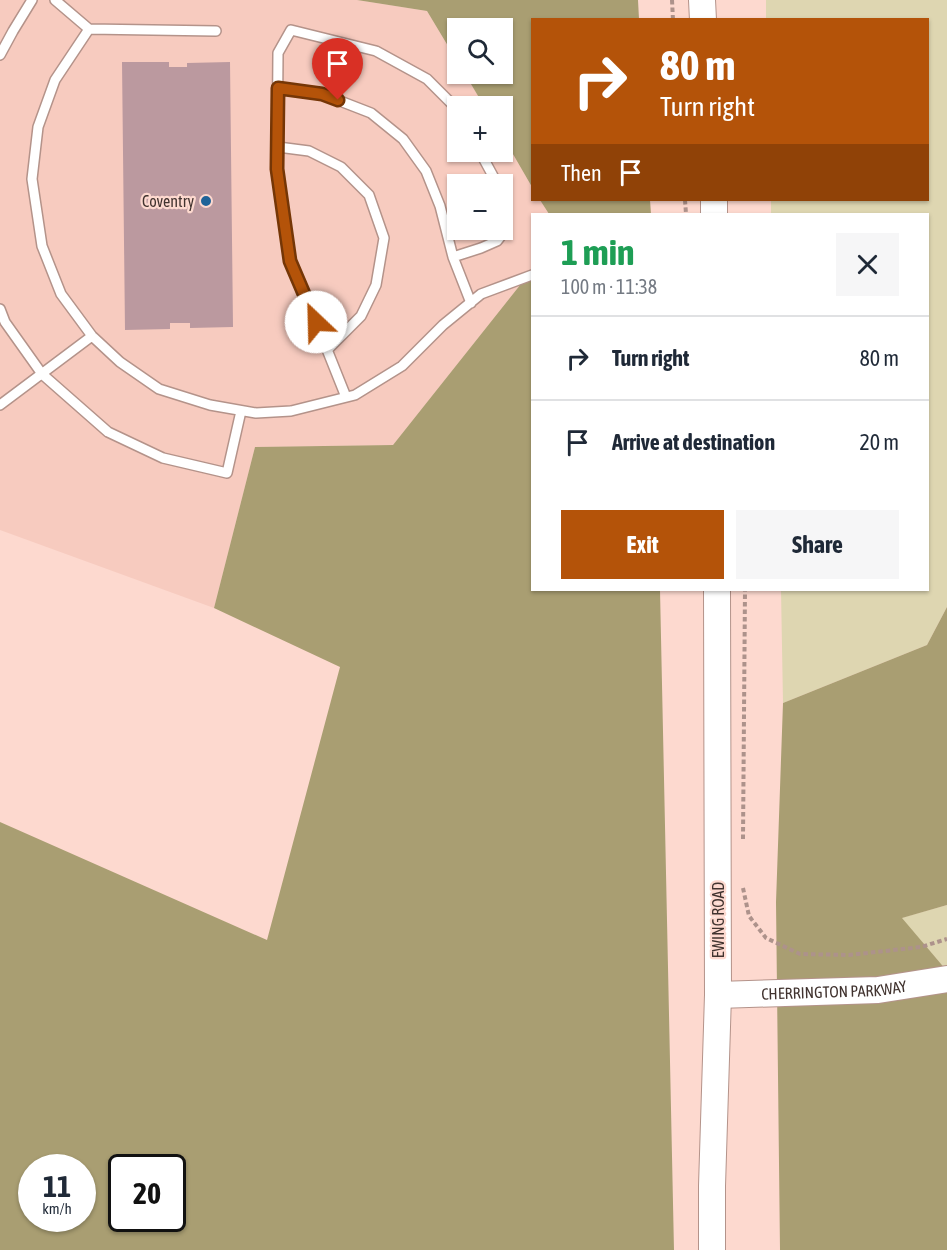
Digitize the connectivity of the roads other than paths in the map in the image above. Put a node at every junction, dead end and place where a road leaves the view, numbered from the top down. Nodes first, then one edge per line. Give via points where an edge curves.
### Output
1 (32, 0) edge
2 (55, 0) edge
3 (702, 0) edge
4 (703, 18) edge
5 (89, 29) junction
6 (216, 30) dead end
7 (0, 56) edge
8 (278, 88) junction
9 (447, 99) edge
10 (278, 147) junction
11 (498, 240) edge
12 (453, 257) junction
13 (531, 275) edge
14 (471, 303) junction
15 (0, 309) edge
16 (92, 336) junction
17 (327, 350) junction
18 (42, 374) junction
19 (346, 397) junction
20 (0, 405) edge
21 (241, 411) junction
22 (717, 591) edge
23 (947, 979) edge
24 (718, 995) junction
25 (712, 1250) edge

1 - 7 lane
2 - 5 lane
3 - 4 street
5 - 6 lane
5 - 16 lane via 55,80 38,128 32,179 42,246 61,294
8 - 9 lane via 278,53 291,30 376,51 427,79
8 - 10 lane
8 - 12 lane via 322,94 371,113 403,140 426,171
10 - 17 lane via 277,169 290,261
10 - 17 lane via 309,151 341,167 369,195 384,238 376,285 361,316
11 - 12 lane
12 - 14 lane
13 - 14 lane via 481,294
14 - 19 lane via 402,366
15 - 18 lane
16 - 18 lane
16 - 21 lane via 120,362 159,389
17 - 19 lane
18 - 20 lane
18 - 21 lane via 108,432 163,458 227,473
19 - 21 lane via 291,411
22 - 24 street, EWING ROAD
23 - 24 street, CHERRINGTON PARKWAY via 878,990
24 - 25 street, EWING ROAD

